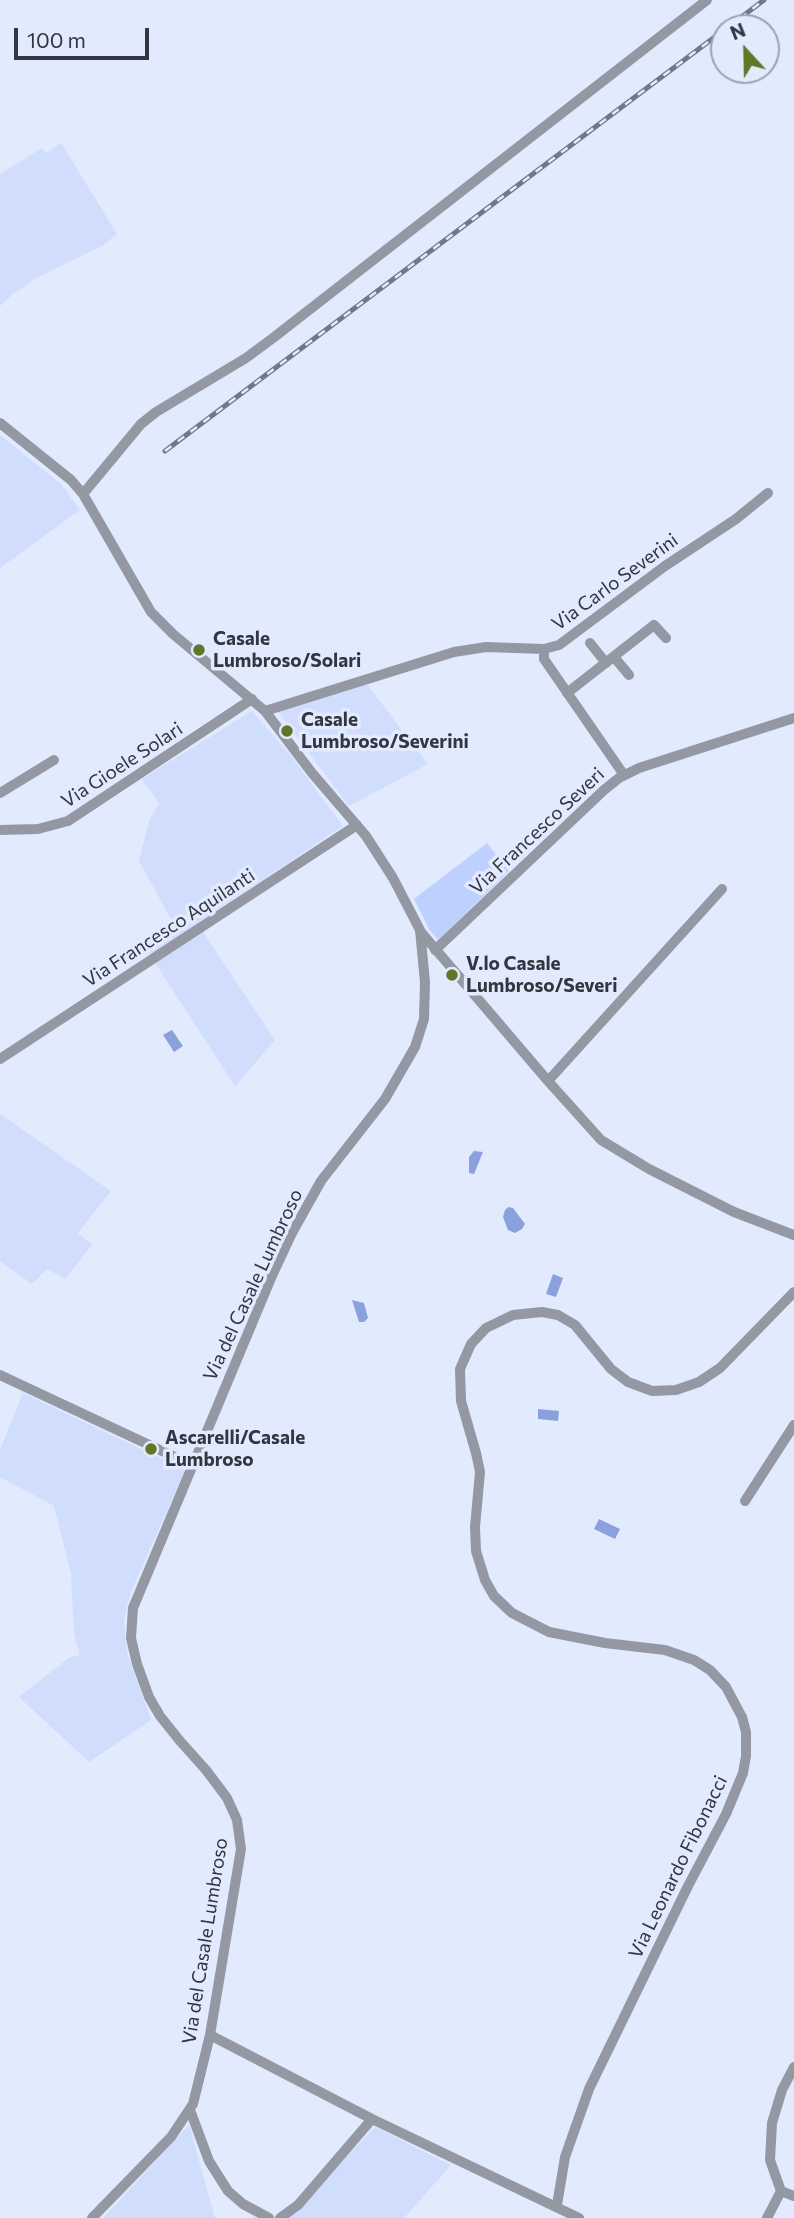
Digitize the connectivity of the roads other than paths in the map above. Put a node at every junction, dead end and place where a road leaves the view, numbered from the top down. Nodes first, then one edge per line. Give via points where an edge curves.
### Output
1 (706, 0) edge
2 (0, 423) edge
3 (768, 493) dead end
4 (83, 494) junction
5 (666, 638) dead end
6 (590, 643) dead end
7 (544, 649) junction
8 (610, 660) junction
9 (629, 675) dead end
10 (567, 693) junction
11 (252, 699) junction
12 (265, 711) junction
13 (794, 718) edge
14 (54, 760) dead end
15 (624, 775) junction
16 (0, 793) edge
17 (356, 825) junction
18 (0, 830) edge
19 (722, 889) dead end
20 (420, 930) junction
21 (435, 950) junction
22 (0, 1059) edge
23 (548, 1081) junction
24 (794, 1236) edge
25 (794, 1292) edge
26 (0, 1375) edge
27 (794, 1425) edge
28 (192, 1465) junction
29 (744, 1501) dead end
30 (210, 2035) junction
31 (794, 2067) edge
32 (794, 2079) edge
33 (782, 2090) junction
34 (190, 2110) junction
35 (372, 2119) junction
36 (781, 2191) junction
37 (794, 2196) edge
38 (556, 2206) junction
39 (92, 2218) edge
40 (269, 2218) edge
41 (280, 2218) edge
42 (579, 2218) edge
43 (767, 2218) edge

1 - 4 street via 274,338 156,412
2 - 4 street, Via del Casale Lumbroso via 55,465
3 - 7 street, Via Carlo Severini via 575,635
4 - 11 street, Via del Casale Lumbroso via 150,612
5 - 8 street via 654,625
6 - 8 street
7 - 10 street via 544,659
7 - 12 street, Via Carlo Severini via 486,647 454,652
8 - 9 street
8 - 10 street
10 - 15 street
11 - 12 street, Via del Casale Lumbroso
11 - 18 street, Via Gioele Solari via 68,821 38,830
12 - 17 street, Via del Casale Lumbroso
13 - 15 street, Via Francesco Severi
14 - 16 street
15 - 21 street, Via Francesco Severi
17 - 20 street, Via del Casale Lumbroso via 382,860
17 - 22 street, Via Francesco Aquilanti
19 - 23 street
20 - 21 street
20 - 28 street, Via del Casale Lumbroso via 425,1010 415,1047 386,1099 310,1199 274,1270
21 - 23 street
23 - 24 street via 612,1148 748,1219
25 - 38 street, Via Leonardo Fibonacci via 720,1368 676,1390 652,1391 628,1382 611,1369 575,1325 540,1311 513,1315 486,1328 471,1344 460,1369 460,1396 479,1468 476,1551 496,1598 512,1613 549,1632 658,1649 694,1660 726,1687 745,1728 743,1773 589,2089 565,2157
26 - 28 street
27 - 29 street
28 - 30 street, Via del Casale Lumbroso via 135,1600 131,1631 153,1704 223,1791 239,1827 240,1858
30 - 34 street, Via del Casale Lumbroso
30 - 35 street
31 - 33 street
32 - 33 street
33 - 36 street via 770,2140 771,2165
34 - 39 street, Via del Casale Lumbroso
34 - 40 street via 209,2161 228,2191
35 - 38 street
35 - 41 street via 298,2205
36 - 37 street
36 - 43 street
38 - 42 street

